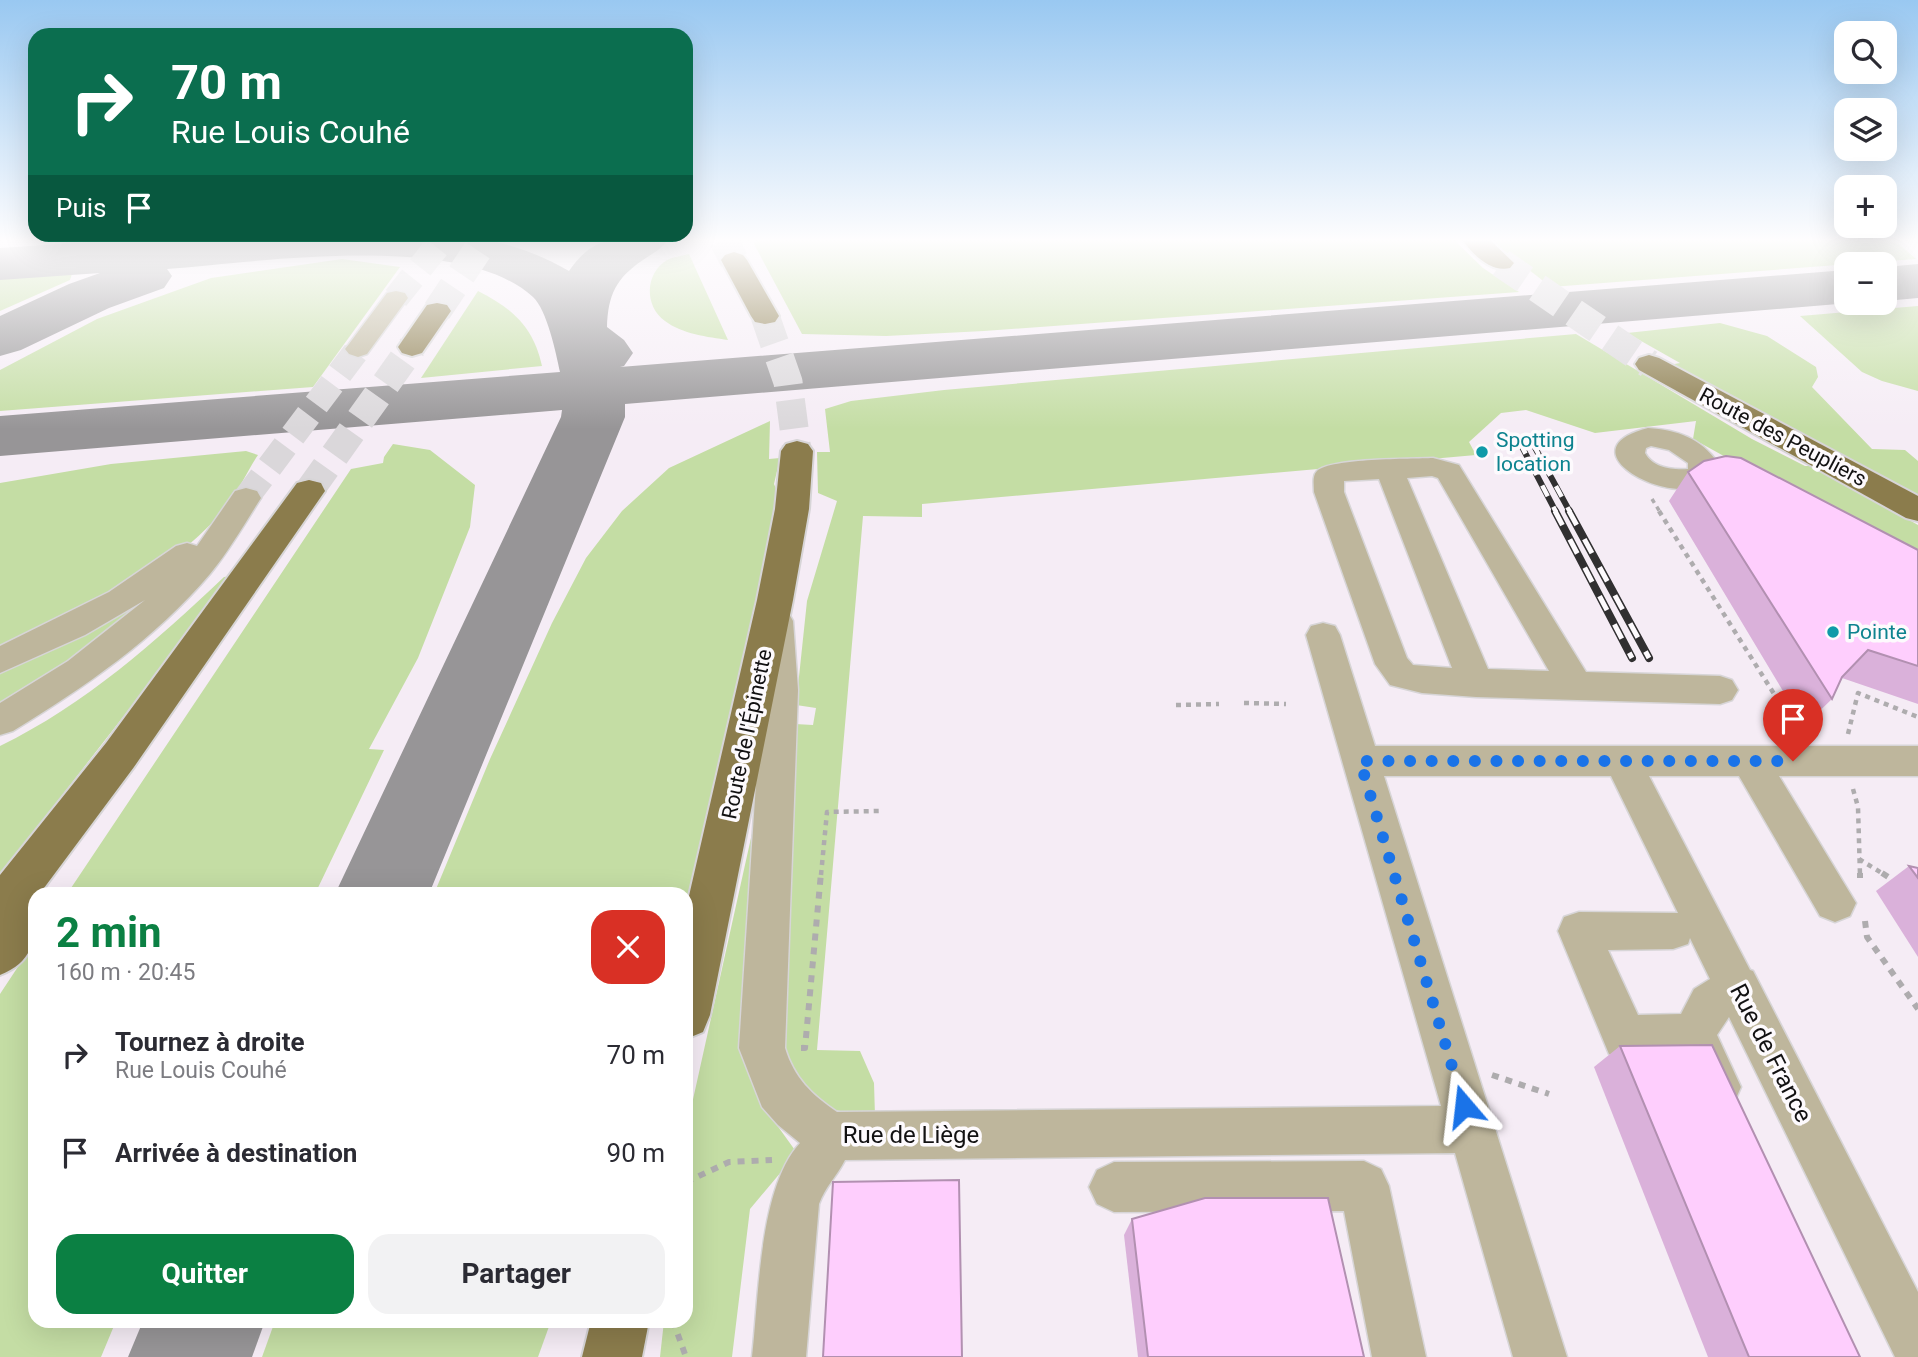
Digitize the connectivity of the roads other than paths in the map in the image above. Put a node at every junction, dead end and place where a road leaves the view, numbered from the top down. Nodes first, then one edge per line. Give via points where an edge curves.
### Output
1 (393, 302) tunnel mouth
2 (757, 302) edge
3 (437, 311) tunnel mouth
4 (765, 316) tunnel mouth
5 (412, 347) tunnel mouth
6 (358, 349) tunnel mouth
7 (1649, 364) tunnel mouth
8 (797, 451) tunnel mouth
9 (1390, 471) junction
10 (1651, 474) joint
11 (309, 491) tunnel mouth
12 (1918, 510) edge
13 (775, 600) junction
14 (1323, 635) dead end
15 (0, 660) edge
16 (1476, 683) junction
17 (1575, 684) junction
18 (1720, 690) dead end
19 (0, 721) edge
20 (120, 754) junction
21 (1622, 760) junction
22 (1360, 761) junction
23 (1750, 761) junction
24 (1918, 761) edge
25 (48, 887) edge
26 (1853, 903) road end
27 (0, 910) edge
28 (28, 915) edge
29 (1673, 930) dead end
30 (0, 953) edge
31 (693, 982) edge
32 (1738, 986) junction
33 (1694, 1035) junction
34 (1734, 1122) edge
35 (1471, 1129) junction
36 (831, 1136) junction
37 (1114, 1187) dead end
38 (618, 1328) edge
39 (1918, 1347) edge
40 (612, 1357) edge
41 (779, 1357) edge
42 (1399, 1357) edge
43 (1540, 1357) edge

1 - 6 street
2 - 4 main road
3 - 5 main road
7 - 12 main road, Route des Peupliers
8 - 13 main road, Route de l'Épinette via 792,509
9 - 16 street
9 - 16 street via 1338,472 1328,477 1329,492 1392,664 1402,676
9 - 17 street via 1433,467 1448,472
10 - 10 street via 1630,454 1639,439 1681,444 1715,469 1686,481
11 - 20 main road
13 - 31 main road, Route de l'Épinette
13 - 36 street, Rue de Liège via 780,690 762,1048 770,1077 788,1106
14 - 22 street
15 - 19 street via 112,605 168,569 246,498 200,563 158,609 118,643
16 - 17 street
17 - 18 street
20 - 25 main road via 90,829
20 - 27 main road
21 - 22 street
21 - 23 street
21 - 32 street, Rue de France
22 - 35 street
23 - 24 street via 1842,751
23 - 26 street
28 - 30 main road
29 - 33 street via 1579,931 1625,1038
32 - 33 street via 1710,1004
32 - 39 street, Rue de France
33 - 34 street
35 - 36 street, Rue de Liège
35 - 43 street
36 - 41 street via 806,1172 794,1204
37 - 42 street via 1364,1186
38 - 40 main road

